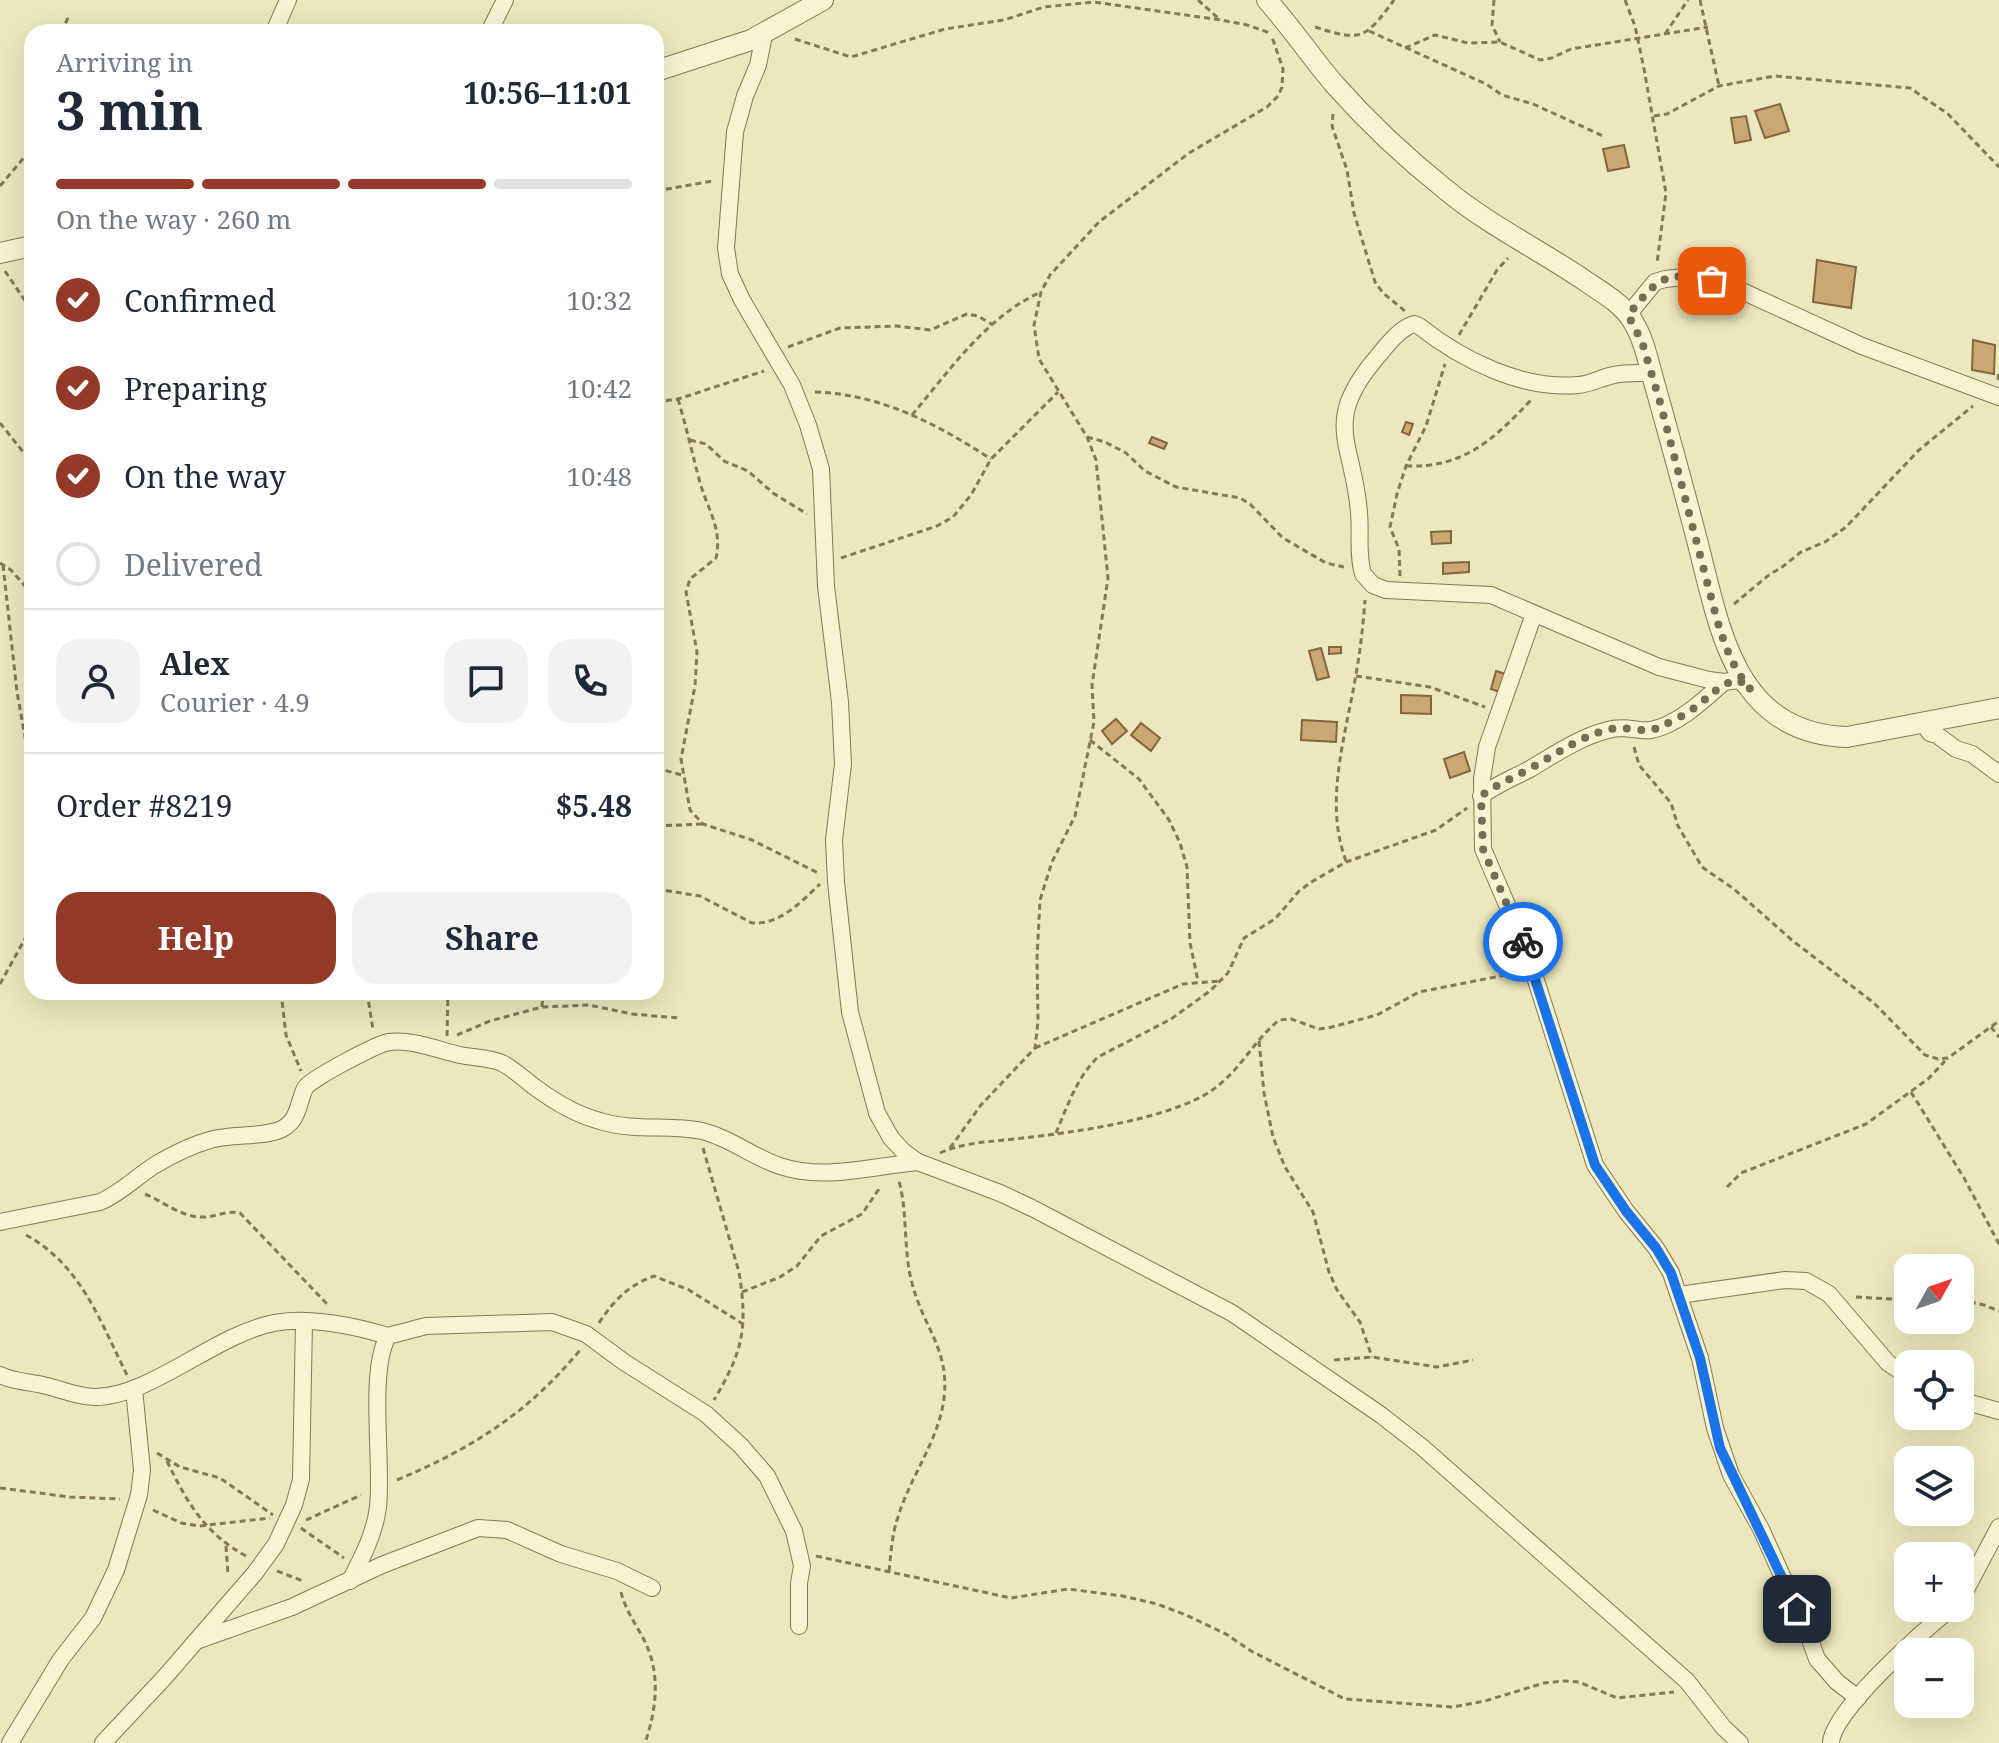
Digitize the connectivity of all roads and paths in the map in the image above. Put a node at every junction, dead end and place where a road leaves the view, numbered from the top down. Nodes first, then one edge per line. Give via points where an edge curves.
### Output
1 (288, 0) edge
2 (505, 0) edge
3 (823, 0) edge
4 (1198, 0) edge
5 (1267, 0) edge
6 (1394, 0) edge
7 (1494, 0) edge
8 (1625, 0) edge
9 (1688, 0) edge
10 (1700, 0) edge
11 (68, 18) dead end
12 (1221, 20) junction
13 (65, 24) edge
14 (278, 24) edge
15 (493, 24) edge
16 (1708, 27) junction
17 (1304, 30) junction
18 (1369, 31) junction
19 (1271, 34) junction
20 (1665, 34) junction
21 (762, 36) junction
22 (1637, 38) junction
23 (1500, 42) junction
24 (1405, 48) junction
25 (664, 68) edge
26 (1335, 84) junction
27 (1719, 86) junction
28 (1654, 116) junction
29 (1603, 136) dead end
30 (24, 158) edge
31 (1999, 167) edge
32 (732, 178) junction
33 (0, 186) edge
34 (664, 190) edge
35 (1525, 242) junction
36 (24, 248) edge
37 (0, 253) edge
38 (0, 264) edge
39 (1655, 282) junction
40 (1041, 292) junction
41 (24, 299) edge
42 (1628, 315) junction
43 (1414, 324) junction
44 (993, 325) junction
45 (1452, 350) junction
46 (777, 359) junction
47 (1651, 373) junction
48 (1546, 384) junction
49 (795, 392) junction
50 (1058, 392) junction
51 (1993, 395) edge
52 (678, 399) junction
53 (664, 401) edge
54 (912, 415) junction
55 (0, 423) edge
56 (1087, 437) junction
57 (690, 440) junction
58 (24, 453) edge
59 (991, 459) junction
60 (1406, 466) junction
61 (825, 522) junction
62 (2, 564) edge
63 (825, 564) junction
64 (1364, 575) junction
65 (24, 585) edge
66 (1401, 591) junction
67 (1534, 614) junction
68 (1717, 620) junction
69 (1356, 676) junction
70 (1724, 682) junction
71 (1751, 690) junction
72 (1999, 708) edge
73 (1500, 712) junction
74 (1923, 723) junction
75 (1631, 727) junction
76 (24, 731) edge
77 (1090, 740) junction
78 (664, 770) edge
79 (1999, 774) edge
80 (682, 775) junction
81 (1481, 796) junction
82 (703, 824) junction
83 (664, 826) edge
84 (1346, 862) junction
85 (664, 891) edge
86 (24, 940) edge
87 (1533, 970) junction
88 (1198, 981) junction
89 (1222, 981) junction
90 (0, 984) edge
91 (282, 1000) edge
92 (368, 1000) edge
93 (448, 1000) edge
94 (542, 1000) edge
95 (542, 1007) junction
96 (679, 1018) dead end
97 (1999, 1021) edge
98 (1991, 1027) junction
99 (1999, 1037) edge
100 (1259, 1041) junction
101 (375, 1046) junction
102 (1035, 1048) junction
103 (1948, 1058) junction
104 (306, 1086) junction
105 (1911, 1092) junction
106 (698, 1131) junction
107 (1056, 1133) junction
108 (950, 1148) junction
109 (918, 1162) junction
110 (897, 1165) junction
111 (1727, 1187) dead end
112 (115, 1196) junction
113 (7, 1226) edge
114 (1999, 1244) edge
115 (742, 1292) junction
116 (1829, 1294) junction
117 (1679, 1295) junction
118 (1894, 1299) edge
119 (1974, 1303) edge
120 (1999, 1311) edge
121 (304, 1322) junction
122 (743, 1324) junction
123 (347, 1325) junction
124 (388, 1336) junction
125 (590, 1338) junction
126 (1372, 1357) junction
127 (1473, 1360) dead end
128 (1306, 1364) junction
129 (1894, 1367) edge
130 (0, 1375) edge
131 (134, 1389) junction
132 (1974, 1404) edge
133 (1999, 1411) edge
134 (706, 1414) junction
135 (140, 1443) junction
136 (165, 1458) junction
137 (0, 1488) edge
138 (378, 1488) junction
139 (137, 1502) junction
140 (204, 1525) junction
141 (1999, 1527) edge
142 (226, 1545) junction
143 (801, 1552) junction
144 (262, 1563) junction
145 (359, 1563) junction
146 (617, 1571) junction
147 (889, 1571) junction
148 (1974, 1574) edge
149 (350, 1581) junction
150 (652, 1588) dead end
151 (327, 1593) junction
152 (225, 1606) junction
153 (1935, 1622) edge
154 (799, 1626) dead end
155 (196, 1641) junction
156 (1694, 1688) junction
157 (1858, 1698) junction
158 (10, 1743) edge
159 (103, 1743) edge
160 (645, 1743) edge
161 (1740, 1743) edge
162 (1831, 1743) edge

1 - 14 street
2 - 15 street
3 - 21 street
4 - 12 path
5 - 17 street
6 - 18 path
7 - 23 path via 1492,25
8 - 22 path
9 - 20 path
10 - 16 path
11 - 13 path
12 - 19 path
12 - 21 path via 1094,2 1044,7 851,57 793,39
16 - 20 path
16 - 27 path
17 - 18 path via 1353,37
17 - 19 path
17 - 26 street
18 - 24 path
19 - 40 path via 1283,69 1278,96 1189,153 1099,222
20 - 22 path
21 - 25 street
21 - 32 street via 758,65 735,132
22 - 23 path via 1540,60
22 - 28 path
23 - 24 path via 1468,43 1435,35
24 - 29 path
26 - 35 street via 1444,189
26 - 43 path via 1332,126 1375,282
27 - 28 path
27 - 31 path via 1775,76 1910,88 1948,114
28 - 39 path via 1666,193
30 - 33 path
32 - 34 path
32 - 46 street via 726,236 730,274
35 - 42 street via 1603,292
35 - 45 path via 1497,270
36 - 37 street
38 - 41 path
39 - 42 street
39 - 51 street via 1694,276 1731,286 1862,346
40 - 44 path
40 - 50 path via 1035,340 1039,359
42 - 47 street
43 - 45 street
43 - 64 street via 1366,370 1344,419
44 - 46 path via 972,314 930,330 840,328
44 - 54 path
45 - 48 street
45 - 60 path
46 - 49 street
46 - 52 path
47 - 48 street via 1614,375 1580,385
47 - 68 street
48 - 60 path via 1476,449 1431,467
49 - 54 path via 870,399
49 - 61 street via 821,469
50 - 56 path
50 - 59 path
51 - 68 path via 1919,450 1846,527 1770,574
52 - 53 path
52 - 57 path
54 - 59 path
55 - 58 path
56 - 64 path via 1126,453 1145,471 1176,487 1240,498 1283,538 1326,563
56 - 77 path via 1096,460 1108,578 1092,685
57 - 61 path via 706,444 724,461
57 - 80 path via 718,541 716,558 690,579 686,592 697,652
59 - 63 path via 953,517
60 - 66 path via 1390,527 1399,549
61 - 63 street
62 - 65 path
62 - 76 path
63 - 109 street via 843,764 834,840 850,1012 877,1113 891,1138
64 - 66 street via 1377,588
64 - 69 path
66 - 67 street via 1491,595
67 - 70 street via 1659,667
67 - 73 street
68 - 71 street via 1739,676
69 - 73 path via 1430,687
69 - 84 path via 1342,739 1337,799
70 - 71 street via 1739,680
70 - 75 street via 1669,722 1649,731
71 - 74 street via 1790,724 1825,736
72 - 74 street
73 - 81 street via 1487,747
74 - 79 street via 1930,733
75 - 81 street via 1569,745
75 - 103 path via 1639,765 1671,803 1702,867 1874,1003 1925,1055
77 - 88 path via 1139,779 1180,843
77 - 102 path via 1075,816 1040,900
78 - 80 path
80 - 82 path via 690,810
81 - 84 path via 1436,830
81 - 87 street via 1483,849
82 - 83 path
82 - 85 path via 752,840 827,878 788,912 760,924 700,896
84 - 89 path via 1299,891 1275,919 1244,938
86 - 90 path
87 - 100 path via 1419,992 1377,1015 1328,1028 1279,1020
87 - 117 street via 1595,1165 1656,1248
88 - 89 path
88 - 102 path
89 - 107 path via 1171,1019 1098,1057 1082,1076
91 - 104 path via 286,1035
92 - 101 path
93 - 95 path via 446,1040
94 - 95 path
95 - 96 path via 589,1005
97 - 98 path
98 - 99 path
98 - 103 path
100 - 107 path via 1228,1079 1203,1096 1137,1118
100 - 126 path via 1273,1137 1313,1212 1329,1272 1360,1322
101 - 104 street
101 - 106 street via 405,1042 487,1058 565,1107 600,1121
102 - 108 path via 981,1105
103 - 105 path
104 - 112 street via 294,1118 282,1129 209,1140 154,1166
105 - 111 path via 1866,1124 1741,1173
105 - 114 path
106 - 110 street via 787,1168 838,1173
106 - 115 path
107 - 108 path
108 - 109 path
109 - 110 street
109 - 128 street via 1011,1198 1173,1280
110 - 115 path via 862,1214 821,1236 788,1273
110 - 147 path via 912,1285 946,1376 934,1434 897,1518
112 - 113 street
112 - 123 path via 142,1193 196,1217 240,1213
113 - 131 path via 46,1246 72,1272
115 - 122 path
116 - 117 street via 1806,1281 1785,1280
116 - 118 path
116 - 129 street
117 - 157 street via 1731,1475 1761,1529 1817,1659
119 - 120 path
121 - 123 street
121 - 131 street via 270,1323
121 - 144 street via 301,1479 276,1544
122 - 125 path via 689,1290 654,1276 624,1293
122 - 134 path via 734,1366
123 - 124 street
124 - 125 street via 426,1326 552,1322
124 - 138 street via 379,1367
125 - 134 street
125 - 138 path via 566,1368 499,1428
126 - 127 path via 1437,1367
126 - 128 path
128 - 156 street via 1422,1447
130 - 131 street via 83,1396
131 - 135 street
132 - 133 street
134 - 143 street via 767,1476
135 - 136 path
135 - 139 street
136 - 140 path
136 - 140 path via 220,1478 277,1517
137 - 139 path
138 - 145 street via 378,1507
138 - 145 path via 296,1524
139 - 140 path via 181,1523
139 - 158 street via 103,1603
140 - 142 path
141 - 148 street
142 - 144 path
142 - 152 path
143 - 147 path
143 - 154 street
144 - 151 path
144 - 152 street
145 - 149 street
146 - 149 street via 492,1527 459,1535
146 - 150 street
146 - 160 path via 621,1596 656,1673
147 - 156 path via 1011,1598 1068,1589 1157,1604 1226,1634 1345,1699 1453,1707 1564,1681 1617,1698
149 - 151 street
151 - 155 street
152 - 155 street
153 - 157 street
155 - 159 street
156 - 161 street
157 - 162 street via 1837,1723

